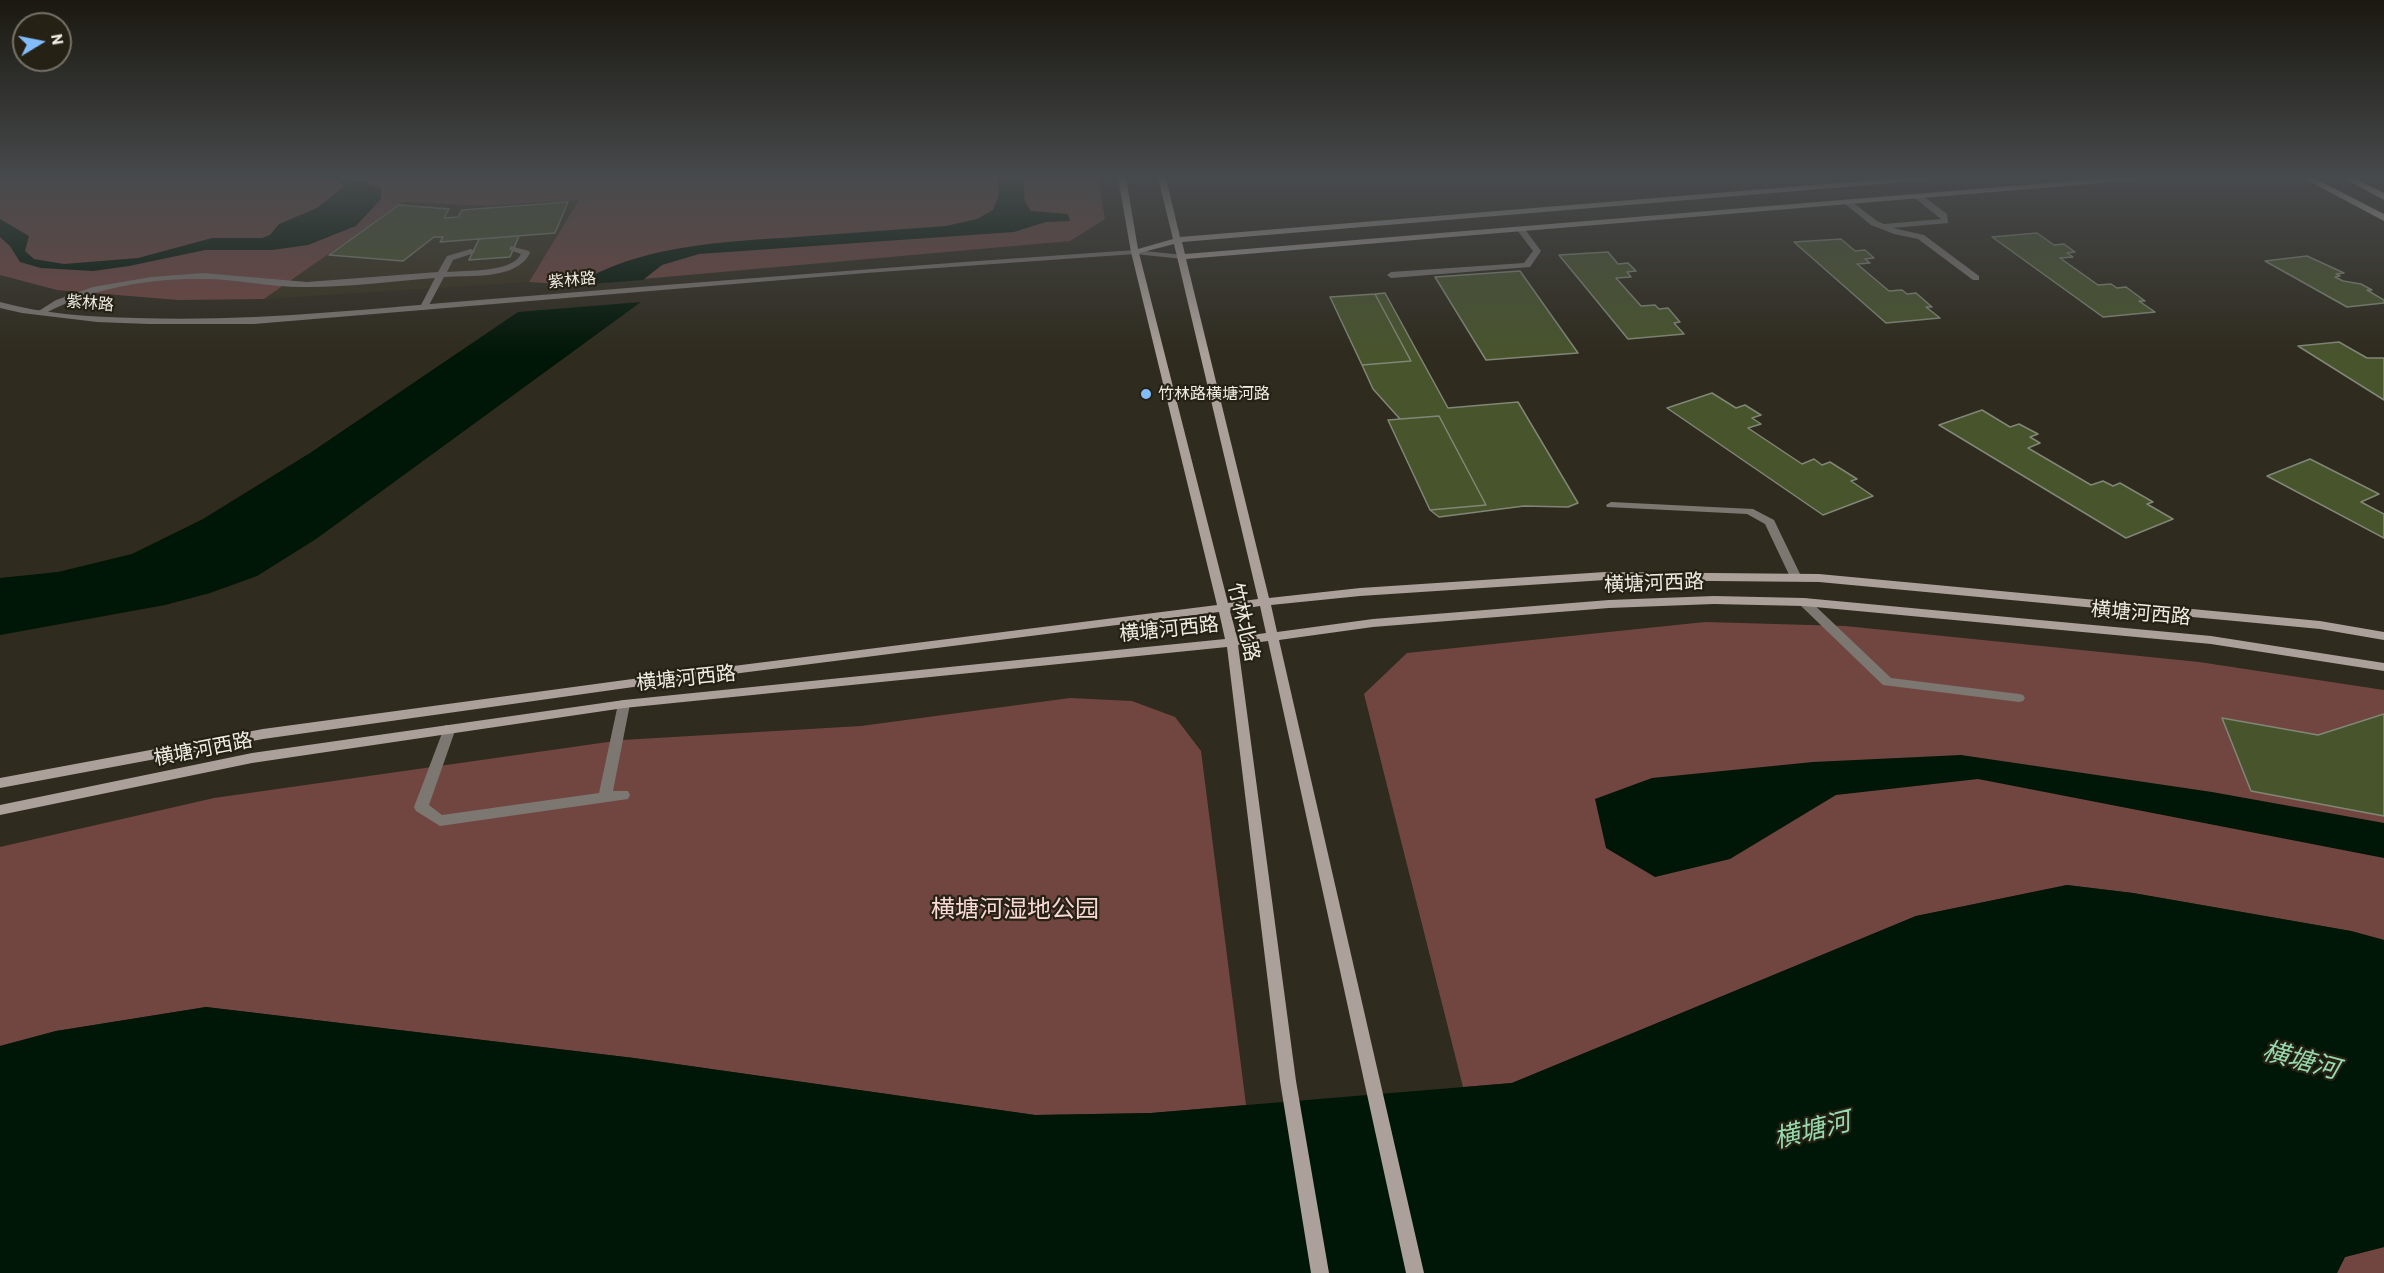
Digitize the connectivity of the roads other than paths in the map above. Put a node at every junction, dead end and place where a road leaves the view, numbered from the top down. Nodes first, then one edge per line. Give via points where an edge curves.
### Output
1 (1132, 237) edge
2 (1210, 237) edge
3 (1428, 237) edge
4 (1527, 237) edge
5 (1922, 237) edge
6 (1179, 240) junction
7 (513, 248) dead end
8 (471, 251) dead end
9 (1135, 252) junction
10 (1183, 257) junction
11 (441, 275) junction
12 (1391, 275) dead end
13 (1976, 278) dead end
14 (0, 305) edge
15 (424, 307) junction
16 (41, 312) junction
17 (1611, 506) dead end
18 (1796, 578) junction
19 (1264, 602) junction
20 (1804, 602) junction
21 (1221, 608) junction
22 (1272, 636) junction
23 (2384, 636) edge
24 (1232, 642) junction
25 (2384, 667) edge
26 (2019, 698) dead end
27 (624, 704) junction
28 (450, 729) junction
29 (0, 783) edge
30 (623, 795) dead end
31 (605, 797) junction
32 (0, 810) edge
33 (1320, 1273) edge
34 (1415, 1273) edge

1 - 9 street, 竹林北路
2 - 6 street
3 - 10 street
4 - 12 street via 1538,251 1527,265
5 - 13 street
6 - 9 street
6 - 10 street, 竹林北路
7 - 11 street via 526,253 522,261 503,270
8 - 11 street via 450,258
9 - 10 street, 紫林路
9 - 15 street, 紫林路
9 - 21 street, 竹林北路
10 - 19 street, 竹林北路
11 - 15 street
11 - 16 street via 307,285 203,276 151,280 96,289
14 - 16 street, 紫林路
15 - 16 street, 紫林路 via 304,318 162,322 77,318
17 - 18 street via 1749,510 1770,522
18 - 19 street, 横塘河西路 via 1605,576
18 - 23 street, 横塘河西路 via 2308,624
19 - 21 street, 横塘河西路
19 - 22 street, 竹林北路
20 - 22 street, 横塘河西路 via 1609,604 1373,623
20 - 25 street, 横塘河西路 via 2211,639
20 - 26 street via 1887,682
21 - 24 street, 竹林北路
21 - 29 street, 横塘河西路 via 263,734
22 - 24 street, 横塘河西路
22 - 34 street, 竹林北路
24 - 27 street, 横塘河西路
24 - 33 street, 竹林北路 via 1288,1081
27 - 28 street, 横塘河西路
27 - 31 street
28 - 31 street via 421,807 440,821
28 - 32 street, 横塘河西路 via 252,758
30 - 31 street

